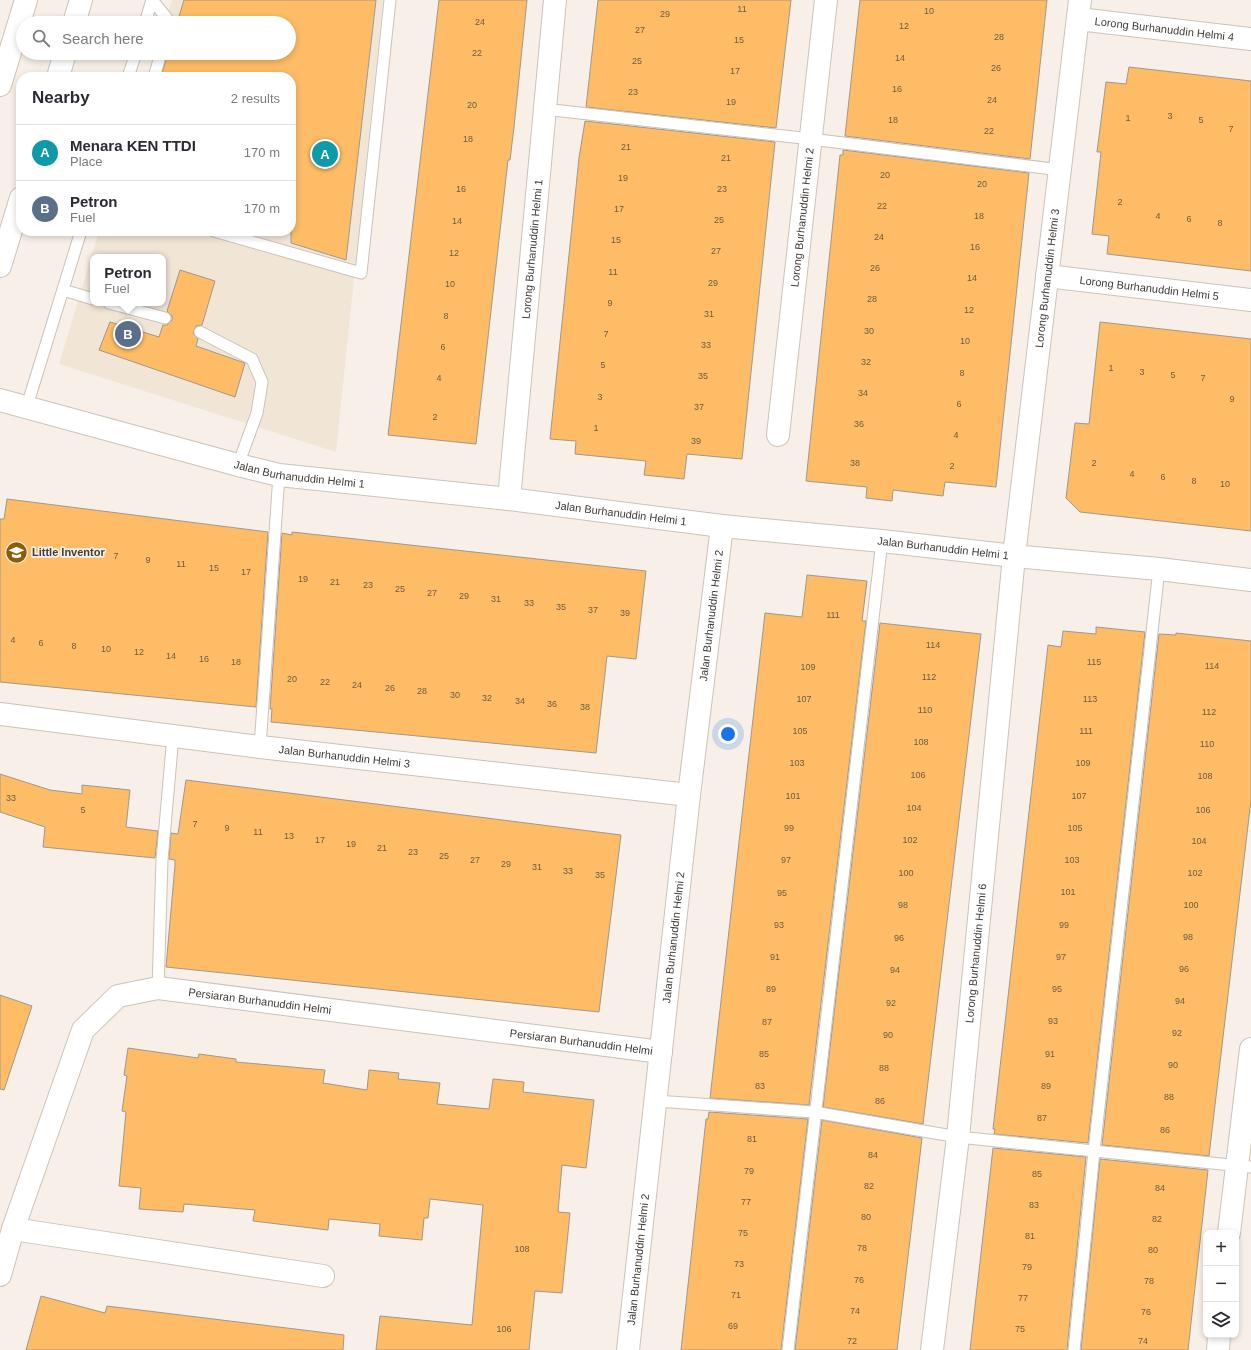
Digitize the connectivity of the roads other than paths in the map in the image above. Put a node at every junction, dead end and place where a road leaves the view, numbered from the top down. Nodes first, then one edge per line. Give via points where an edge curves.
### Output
1 (26, 0) edge
2 (81, 0) edge
3 (152, 0) edge
4 (390, 0) edge
5 (555, 0) edge
6 (826, 0) edge
7 (1079, 10) edge
8 (21, 16) edge
9 (76, 16) edge
10 (147, 16) edge
11 (165, 16) edge
12 (16, 33) edge
13 (1251, 39) edge
14 (63, 60) edge
15 (134, 60) edge
16 (159, 60) edge
17 (59, 72) edge
18 (130, 72) edge
19 (155, 72) edge
20 (0, 85) edge
21 (544, 109) junction
22 (811, 139) junction
23 (1061, 170) junction
24 (16, 214) edge
25 (79, 236) edge
26 (231, 236) edge
27 (0, 266) edge
28 (1047, 276) junction
29 (63, 290) junction
30 (90, 298) edge
31 (1251, 300) edge
32 (120, 306) edge
33 (165, 318) dead end
34 (200, 332) dead end
35 (0, 400) edge
36 (28, 406) junction
37 (778, 435) dead end
38 (238, 465) junction
39 (279, 475) junction
40 (509, 498) junction
41 (722, 526) junction
42 (882, 541) junction
43 (1014, 556) junction
44 (1159, 569) junction
45 (1251, 580) edge
46 (0, 714) edge
47 (173, 736) junction
48 (260, 747) junction
49 (689, 795) junction
50 (158, 988) junction
51 (1251, 1048) edge
52 (661, 1052) junction
53 (656, 1101) junction
54 (814, 1112) junction
55 (958, 1137) junction
56 (1094, 1151) junction
57 (1244, 1166) edge
58 (13, 1229) junction
59 (1230, 1230) edge
60 (0, 1275) edge
61 (323, 1276) dead end
62 (1219, 1338) edge
63 (628, 1350) edge
64 (788, 1350) edge
65 (932, 1350) edge
66 (1074, 1350) edge
67 (1218, 1350) edge

1 - 8 street
2 - 9 street
3 - 10 lane
3 - 11 lane
4 - 26 lane via 360,273
5 - 21 street, Lorong Burhanuddin Helmi 1
6 - 22 street, Lorong Burhanuddin Helmi 2
7 - 13 street, Lorong Burhanuddin Helmi 4
7 - 23 street, Lorong Burhanuddin Helmi 3
12 - 20 street
14 - 17 street
15 - 18 lane
16 - 19 lane
21 - 22 lane
21 - 40 street, Lorong Burhanuddin Helmi 1
22 - 23 lane
22 - 37 street, Lorong Burhanuddin Helmi 2
23 - 28 street, Lorong Burhanuddin Helmi 3
24 - 27 street
25 - 29 lane
28 - 31 street, Lorong Burhanuddin Helmi 5
28 - 43 street, Lorong Burhanuddin Helmi 3
29 - 30 lane
29 - 36 lane
32 - 33 lane
34 - 38 lane via 252,359 262,382 258,413
35 - 36 street, Jalan Burhanuddin Helmi 1
36 - 38 street, Jalan Burhanuddin Helmi 1
38 - 39 street, Jalan Burhanuddin Helmi 1
39 - 40 street, Jalan Burhanuddin Helmi 1
39 - 48 lane
40 - 41 street, Jalan Burhanuddin Helmi 1
41 - 42 street, Jalan Burhanuddin Helmi 1
41 - 49 street, Jalan Burhanuddin Helmi 2
42 - 43 street, Jalan Burhanuddin Helmi 1
42 - 54 lane
43 - 44 street, Jalan Burhanuddin Helmi 1
43 - 55 street, Lorong Burhanuddin Helmi 6
44 - 45 street, Jalan Burhanuddin Helmi 1
44 - 56 lane
46 - 47 street, Jalan Burhanuddin Helmi 3
47 - 48 street, Jalan Burhanuddin Helmi 3
47 - 50 lane via 162,860
48 - 49 street, Jalan Burhanuddin Helmi 3
49 - 52 street, Jalan Burhanuddin Helmi 2
50 - 52 street, Persiaran Burhanuddin Helmi
50 - 58 street, Persiaran Burhanuddin Helmi via 118,996 83,1030
51 - 57 street
52 - 53 street, Jalan Burhanuddin Helmi 2
53 - 54 lane
53 - 63 street, Jalan Burhanuddin Helmi 2
54 - 55 lane
54 - 64 lane
55 - 56 lane
55 - 65 street, Lorong Burhanuddin Helmi 6
56 - 57 lane
56 - 66 lane
57 - 59 street
58 - 60 street, Persiaran Burhanuddin Helmi
58 - 61 street
62 - 67 street

